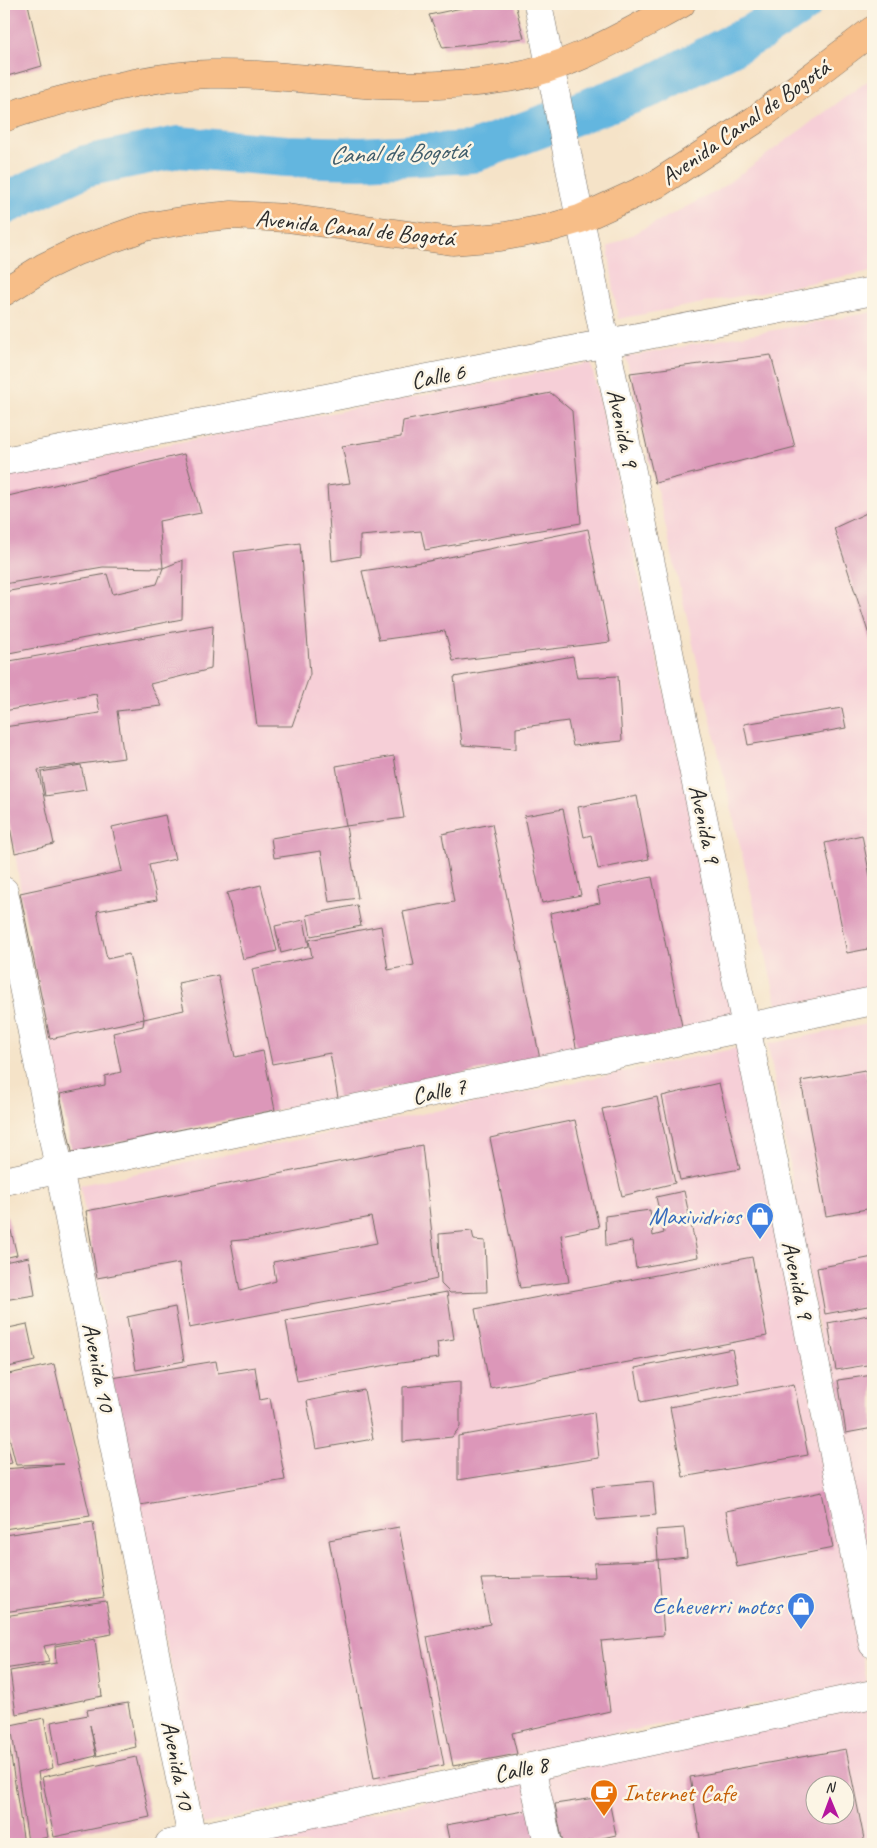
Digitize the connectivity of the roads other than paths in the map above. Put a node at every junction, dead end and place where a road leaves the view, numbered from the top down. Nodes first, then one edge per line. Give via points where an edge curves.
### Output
1 (538, 4) edge
2 (682, 4) edge
3 (873, 30) edge
4 (550, 68) junction
5 (4, 118) edge
6 (580, 219) junction
7 (873, 291) edge
8 (4, 292) edge
9 (605, 344) junction
10 (4, 461) edge
11 (4, 891) edge
12 (873, 1001) edge
13 (747, 1027) junction
14 (60, 1171) junction
15 (4, 1181) edge
16 (873, 1644) edge
17 (873, 1694) edge
18 (531, 1767) junction
19 (185, 1843) edge
20 (548, 1844) edge

1 - 4 street, Avenida 9
2 - 4 main road
3 - 6 main road, Avenida Canal de Bogotá via 755,120 657,184
4 - 5 main road via 510,78 420,86 257,75 160,78 19,111
4 - 6 street, Avenida 9
6 - 8 main road, Avenida Canal de Bogotá via 500,237 452,241 287,218 232,215 200,218 146,227 78,251
6 - 9 street, Avenida 9
7 - 9 street, Calle 6
9 - 10 street, Calle 6
9 - 13 street, Avenida 9
11 - 14 street, Avenida 10
12 - 13 street, Calle 7
13 - 14 street, Calle 7
13 - 16 street, Avenida 9
14 - 15 street, Calle 7
14 - 19 street, Avenida 10
17 - 18 street, Calle 8
18 - 19 street, Calle 8
18 - 20 street

